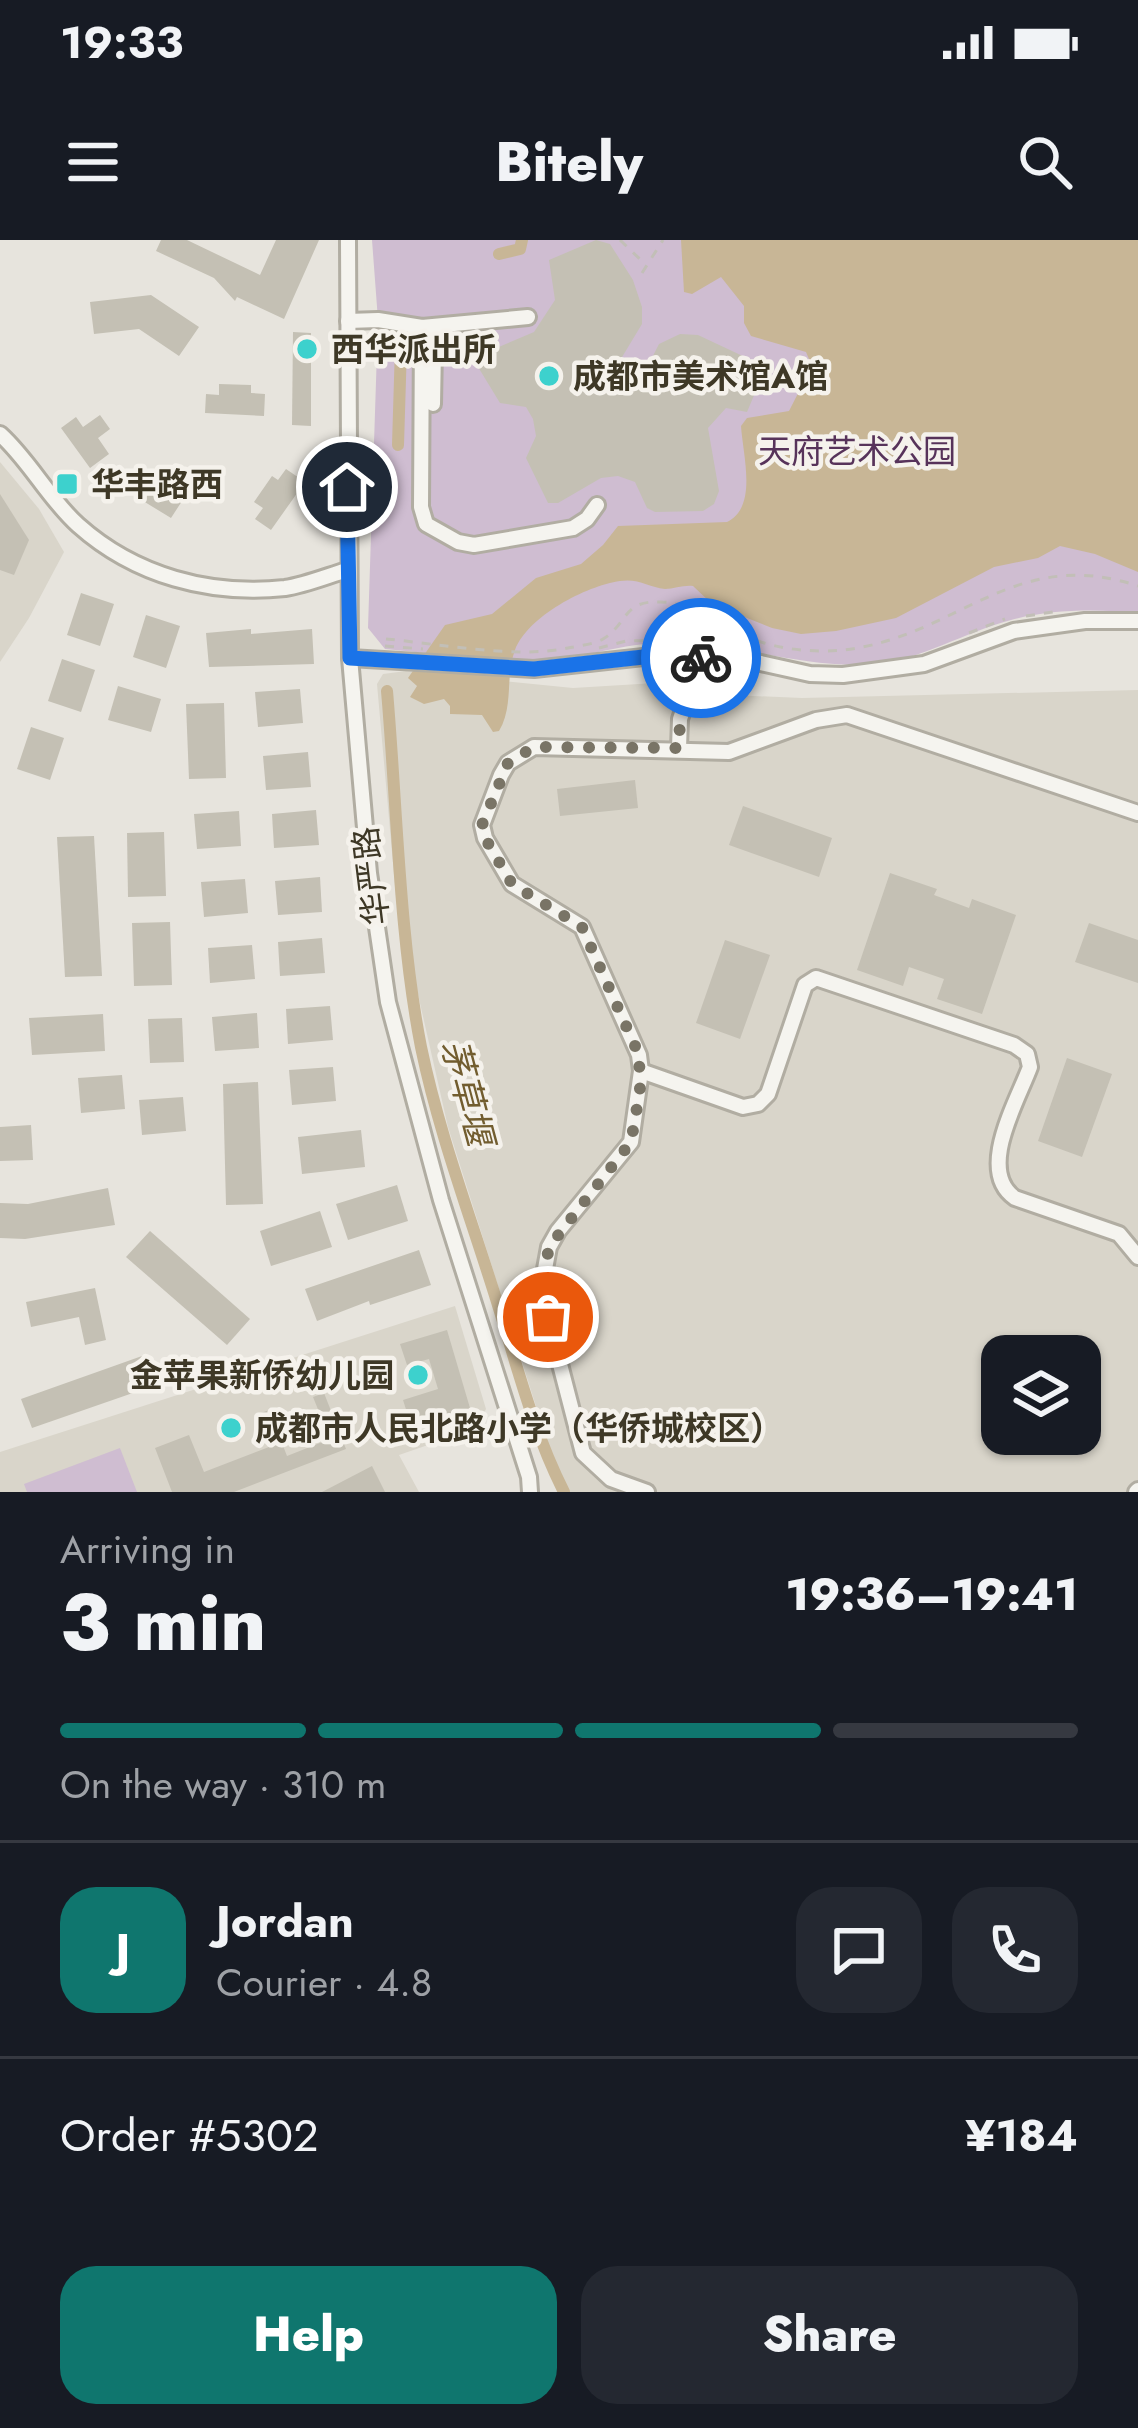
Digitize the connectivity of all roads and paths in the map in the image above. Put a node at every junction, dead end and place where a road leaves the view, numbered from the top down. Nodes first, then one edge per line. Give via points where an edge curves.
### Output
1 (348, 240) edge
2 (620, 240) edge
3 (662, 240) edge
4 (646, 266) junction
5 (642, 273) dead end
6 (528, 317) dead end
7 (348, 320) junction
8 (422, 327) junction
9 (434, 404) dead end
10 (0, 434) edge
11 (598, 505) dead end
12 (347, 570) junction
13 (1138, 586) edge
14 (1064, 611) dead end
15 (1138, 621) edge
16 (965, 634) dead end
17 (386, 639) dead end
18 (385, 646) dead end
19 (748, 648) dead end
20 (405, 649) junction
21 (769, 652) dead end
22 (702, 655) junction
23 (554, 656) dead end
24 (350, 658) junction
25 (809, 659) dead end
26 (679, 748) junction
27 (1138, 813) edge
28 (641, 1071) junction
29 (1138, 1257) edge
30 (530, 1492) edge
31 (647, 1492) edge

1 - 7 street, 华严路
2 - 4 path
3 - 4 path
4 - 5 path
6 - 8 street
7 - 8 street
7 - 12 street, 华严路
8 - 9 street via 434,350
8 - 11 street via 426,524 474,545 573,528
10 - 12 street via 77,524 123,559 175,581 288,588
12 - 24 street, 华严路
13 - 20 path via 1073,574 1040,577 904,637 841,650 774,645 692,608 655,602 628,610 603,639 567,649
14 - 16 path
15 - 22 street via 1015,632 885,672 810,674
17 - 20 path
18 - 20 path
19 - 23 path via 646,640
20 - 22 street via 496,668
20 - 24 street
21 - 25 path
22 - 26 street
24 - 30 street, 华严路 via 388,1003
26 - 27 street via 728,752 816,720 856,716
26 - 28 street via 534,747 508,763 482,825 512,884 582,927
28 - 29 street via 742,1107 758,1104 806,985 816,978 1014,1045 1030,1066 995,1165 1002,1186 1015,1198 1118,1234
28 - 31 street via 631,1142 558,1231 541,1291 583,1454 611,1479

